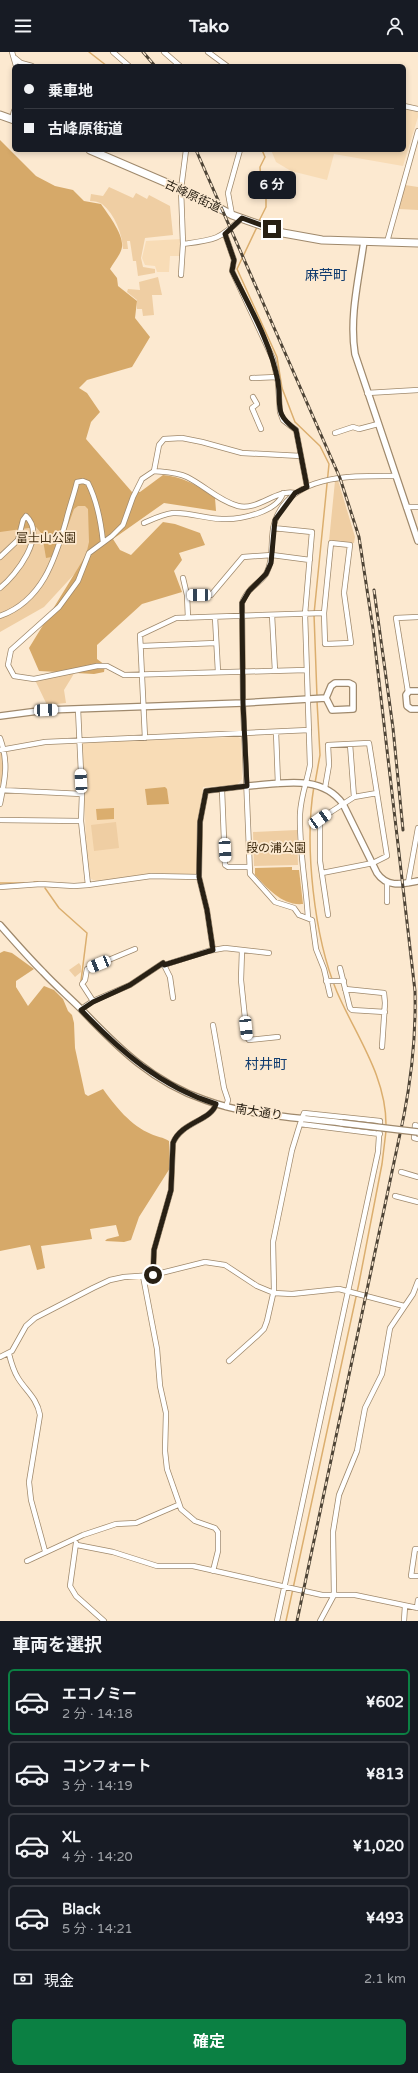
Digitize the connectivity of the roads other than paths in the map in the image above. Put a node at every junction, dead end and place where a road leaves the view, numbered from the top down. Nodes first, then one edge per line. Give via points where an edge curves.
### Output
1 (12, 52) edge
2 (113, 52) edge
3 (164, 52) edge
4 (208, 52) edge
5 (15, 58) junction
6 (16, 64) edge
7 (25, 64) edge
8 (127, 64) edge
9 (178, 64) edge
10 (224, 64) edge
11 (406, 106) edge
12 (418, 109) edge
13 (1, 116) edge
14 (12, 120) edge
15 (418, 132) edge
16 (95, 152) edge
17 (186, 152) edge
18 (239, 152) edge
19 (181, 189) junction
20 (232, 215) junction
21 (242, 218) junction
22 (225, 234) junction
23 (364, 241) junction
24 (388, 242) junction
25 (418, 243) edge
26 (183, 244) junction
27 (181, 275) dead end
28 (277, 377) junction
29 (252, 378) dead end
30 (418, 390) edge
31 (367, 393) junction
32 (253, 397) dead end
33 (378, 424) junction
34 (261, 429) dead end
35 (334, 433) dead end
36 (301, 456) junction
37 (154, 471) junction
38 (395, 476) junction
39 (307, 487) junction
40 (283, 493) junction
41 (295, 493) junction
42 (406, 507) junction
43 (418, 507) edge
44 (144, 523) dead end
45 (273, 528) junction
46 (418, 541) edge
47 (103, 542) junction
48 (272, 555) junction
49 (0, 556) edge
50 (310, 560) junction
51 (183, 578) dead end
52 (0, 588) edge
53 (187, 595) junction
54 (324, 613) junction
55 (305, 614) junction
56 (272, 615) junction
57 (0, 616) edge
58 (215, 617) junction
59 (241, 617) junction
60 (418, 617) edge
61 (188, 618) junction
62 (216, 643) junction
63 (141, 646) junction
64 (306, 670) junction
65 (275, 671) junction
66 (218, 672) junction
67 (243, 672) junction
68 (142, 674) junction
69 (331, 685) junction
70 (418, 691) edge
71 (408, 692) junction
72 (324, 698) junction
73 (309, 700) junction
74 (243, 703) junction
75 (143, 707) junction
76 (78, 709) junction
77 (418, 709) edge
78 (336, 711) junction
79 (0, 716) edge
80 (309, 730) junction
81 (276, 732) junction
82 (244, 733) junction
83 (0, 738) edge
84 (145, 738) junction
85 (79, 740) junction
86 (350, 744) junction
87 (2, 750) edge
88 (307, 783) junction
89 (278, 784) junction
90 (247, 786) junction
91 (323, 787) junction
92 (2, 790) edge
93 (222, 790) junction
94 (377, 793) junction
95 (82, 794) junction
96 (354, 797) junction
97 (0, 804) edge
98 (343, 804) junction
99 (0, 820) edge
100 (81, 821) junction
101 (418, 828) edge
102 (373, 863) junction
103 (249, 867) junction
104 (322, 873) junction
105 (199, 877) junction
106 (418, 881) edge
107 (386, 882) junction
108 (408, 883) junction
109 (88, 885) junction
110 (0, 887) edge
111 (387, 902) dead end
112 (328, 915) dead end
113 (308, 918) junction
114 (0, 925) edge
115 (135, 949) dead end
116 (213, 950) junction
117 (242, 950) junction
118 (270, 953) dead end
119 (164, 965) junction
120 (340, 968) dead end
121 (328, 981) junction
122 (342, 981) junction
123 (345, 989) junction
124 (330, 995) dead end
125 (173, 998) dead end
126 (93, 1002) junction
127 (81, 1010) junction
128 (385, 1012) junction
129 (213, 1025) dead end
130 (278, 1037) dead end
131 (382, 1047) dead end
132 (216, 1104) junction
133 (226, 1107) junction
134 (301, 1121) junction
135 (418, 1126) edge
136 (418, 1132) edge
137 (380, 1134) junction
138 (418, 1139) edge
139 (400, 1172) dead end
140 (418, 1177) edge
141 (394, 1196) dead end
142 (418, 1202) edge
143 (153, 1275) junction
144 (143, 1276) junction
145 (418, 1281) edge
146 (349, 1291) junction
147 (274, 1293) junction
148 (404, 1306) junction
149 (9, 1354) junction
150 (0, 1357) edge
151 (229, 1361) dead end
152 (178, 1505) junction
153 (75, 1540) junction
154 (76, 1545) junction
155 (418, 1549) edge
156 (45, 1551) junction
157 (27, 1560) dead end
158 (213, 1571) junction
159 (418, 1576) edge
160 (285, 1587) junction
161 (334, 1595) junction
162 (418, 1600) edge
163 (405, 1606) junction
164 (418, 1608) edge
165 (104, 1621) edge
166 (277, 1621) edge
167 (320, 1621) edge
168 (404, 1621) edge

1 - 5 street
2 - 8 street
3 - 9 street
4 - 10 street
5 - 6 street
5 - 7 street
11 - 12 street
13 - 14 main road
15 - 24 street
16 - 19 main road, 古峰原街道
17 - 19 street
18 - 20 street via 228,193
19 - 20 main road, 古峰原街道
19 - 26 street
20 - 21 main road, 古峰原街道
21 - 22 street
21 - 23 main road, 古峰原街道 via 299,237
22 - 26 street via 209,241
22 - 28 street via 234,260 232,271 273,360
23 - 24 main road, 古峰原街道
23 - 31 street via 352,328 355,354
24 - 25 main road, 古峰原街道
26 - 27 street
28 - 29 street
28 - 36 street via 280,412 283,420 296,430
30 - 31 street
31 - 33 street
32 - 34 street via 257,404 252,408
33 - 35 street via 359,429 353,426
33 - 38 street
36 - 37 street via 242,453 182,438 164,439 159,445
36 - 39 street
37 - 40 street via 182,475 217,497 240,507
37 - 47 street via 142,480 123,524
38 - 39 street via 351,476
38 - 42 street
39 - 41 street
40 - 41 street
40 - 44 street via 282,499 265,512 223,520 199,514 173,513
41 - 45 street via 275,520
42 - 43 street
42 - 46 street
45 - 48 street
45 - 50 street via 312,532
47 - 57 street via 92,491 88,483 77,482 63,532 43,582 20,606
47 - 68 street via 89,553 78,581 59,607 11,650 8,665 14,676 34,679 97,666 107,666 124,675
48 - 50 street
48 - 53 street via 243,557 211,595
48 - 59 street via 266,574 249,591 242,603
49 - 52 street via 18,540 26,516 32,528 30,550 14,575
50 - 55 street
51 - 53 street
53 - 61 street
54 - 54 street via 325,644 351,643 344,593 350,545 331,543
54 - 55 street
55 - 56 street
55 - 64 street
56 - 59 street
56 - 65 street
58 - 59 street
58 - 61 street
58 - 62 street
59 - 67 street
60 - 71 street via 396,618
61 - 63 street via 176,618 140,635
62 - 63 street
62 - 66 street
63 - 68 street
64 - 65 street
64 - 73 street
65 - 67 street
66 - 67 street
66 - 68 street
67 - 74 street
68 - 75 street
69 - 72 street
69 - 78 street via 332,707
69 - 78 street via 349,683 354,687 353,709
70 - 71 street
71 - 77 street via 407,706
72 - 73 street
72 - 78 street via 332,710
73 - 74 street
73 - 80 street
74 - 75 street
74 - 82 street
75 - 76 street
75 - 84 street
76 - 79 street
76 - 85 street
80 - 81 street
80 - 88 street via 310,765
81 - 82 street
81 - 89 street
82 - 84 street
82 - 90 street
83 - 87 street
84 - 85 street
85 - 87 street via 45,742
85 - 95 street
86 - 91 street via 328,745 329,765
86 - 94 street via 369,743
86 - 96 street
87 - 92 street via 6,774
88 - 89 street
88 - 91 street
88 - 113 street via 300,814 300,841
89 - 90 street
90 - 93 street
90 - 103 street
91 - 98 street
92 - 95 street
92 - 97 street
93 - 103 street via 226,865
93 - 105 street via 206,791 200,822
94 - 96 street
94 - 102 street via 387,856
95 - 100 street
96 - 98 street
98 - 102 street
98 - 104 street via 320,819
99 - 100 street
100 - 109 street
101 - 108 street
102 - 104 street
102 - 107 street via 380,878
103 - 113 street via 250,874 272,899 294,908 299,915
104 - 112 street
105 - 109 street via 150,876
105 - 116 street
106 - 108 street
107 - 108 street
107 - 111 street
109 - 110 street via 41,884
113 - 121 street via 312,920 316,949
114 - 127 street, 南大通り via 42,972
115 - 126 street via 87,969 82,984
116 - 117 street
116 - 119 street
117 - 118 street
117 - 130 street via 241,980 247,1037 249,1040
119 - 125 street via 170,977
119 - 126 street via 163,963 130,985
120 - 122 street
121 - 122 street
121 - 124 street
122 - 123 street
123 - 128 street via 352,1010
123 - 128 street via 383,992
126 - 127 street
127 - 132 street, 南大通り via 118,1047 154,1075 189,1094
128 - 131 street
129 - 133 street via 228,1100
132 - 133 street, 南大通り
132 - 143 street via 214,1110 183,1129 173,1143 171,1190 154,1250
133 - 134 street, 南大通り
134 - 136 street, 南大通り, bridge
134 - 137 street
134 - 137 street via 304,1113 308,1112 380,1121
134 - 147 street via 292,1150 273,1242
135 - 138 street via 415,1126 414,1138
137 - 146 street
139 - 140 street
141 - 142 street
143 - 144 street
143 - 147 street via 205,1262 216,1263 230,1267 257,1286
144 - 149 street via 110,1280 44,1312 26,1326
144 - 152 street via 166,1413 166,1462
145 - 148 street
146 - 147 street via 329,1289 292,1294
146 - 148 street
146 - 160 street
147 - 151 street via 264,1329
148 - 161 street via 390,1328 382,1374 365,1408 358,1451 339,1495 333,1532
149 - 150 street
149 - 156 street via 18,1379 38,1405 40,1415 29,1482 31,1500
152 - 153 street via 136,1523 116,1524
152 - 158 street via 191,1518 218,1532 218,1551
153 - 154 street
153 - 156 street
154 - 158 street via 125,1555 157,1566 193,1566
154 - 165 street via 70,1586 76,1596
155 - 159 street via 415,1549 411,1576
156 - 157 street
158 - 160 street
160 - 161 street
160 - 166 street
161 - 163 street via 355,1595
161 - 167 street
162 - 164 street
163 - 164 street
163 - 168 street

